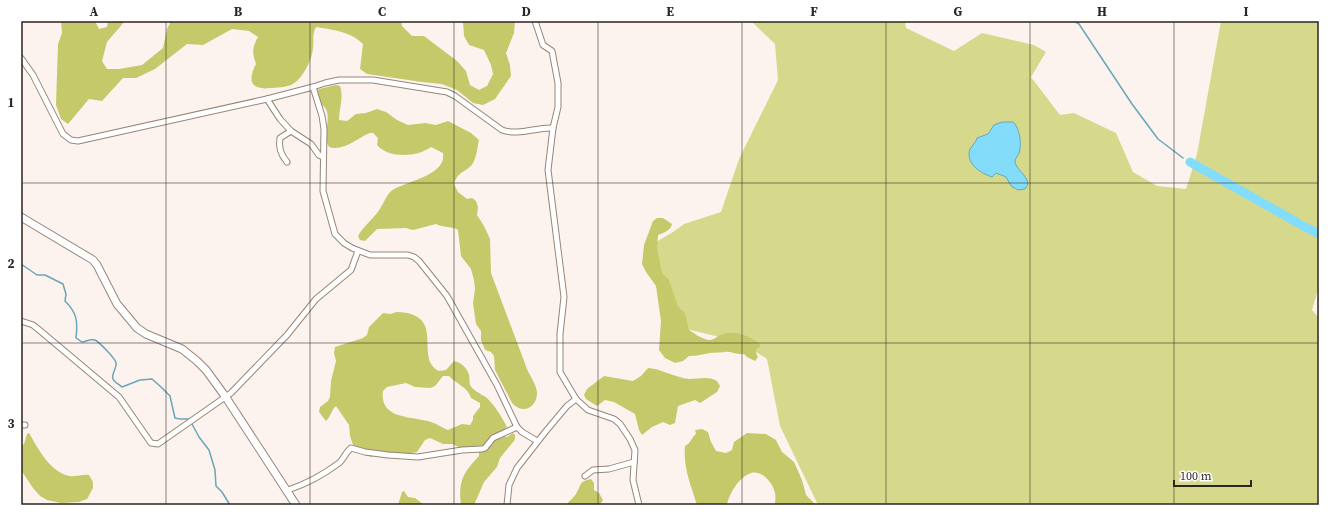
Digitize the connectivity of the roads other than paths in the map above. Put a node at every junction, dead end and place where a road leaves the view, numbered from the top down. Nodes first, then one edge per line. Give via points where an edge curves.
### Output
1 (536, 21) edge
2 (21, 58) edge
3 (313, 87) junction
4 (267, 99) junction
5 (553, 128) junction
6 (291, 131) junction
7 (323, 157) junction
8 (287, 162) dead end
9 (21, 217) edge
10 (358, 251) junction
11 (21, 321) edge
12 (225, 396) junction
13 (576, 399) junction
14 (517, 427) junction
15 (537, 441) junction
16 (634, 462) junction
17 (585, 476) dead end
18 (288, 490) junction
19 (296, 505) edge
20 (507, 505) edge
21 (639, 505) edge

1 - 5 street via 543,45 552,51 556,63 558,107
2 - 4 street via 33,75 63,134 72,140 78,141
3 - 4 street
3 - 5 street via 338,80 373,80 439,90 455,96 507,132
3 - 7 street via 324,129
4 - 6 street
5 - 13 street via 548,177 564,296 559,365 563,378
6 - 7 street via 311,144
6 - 8 street via 279,141 281,155
7 - 10 street via 323,191 333,229 344,243
9 - 12 street via 93,260 117,304 134,325 146,334 190,354 206,370
10 - 12 street via 350,270 316,299 287,334 231,393
10 - 14 street via 370,255 408,255 419,261 447,296 497,385
11 - 12 street via 38,329 119,397 151,443 158,444
12 - 18 street
13 - 15 street
13 - 16 street via 588,410 610,417 620,424 635,450
14 - 15 street
14 - 18 street via 493,438 482,449 418,457 365,452 351,448 341,462 308,483
15 - 20 street via 514,473 509,485
16 - 17 street via 609,469 593,470
16 - 21 street via 633,480
18 - 19 street

